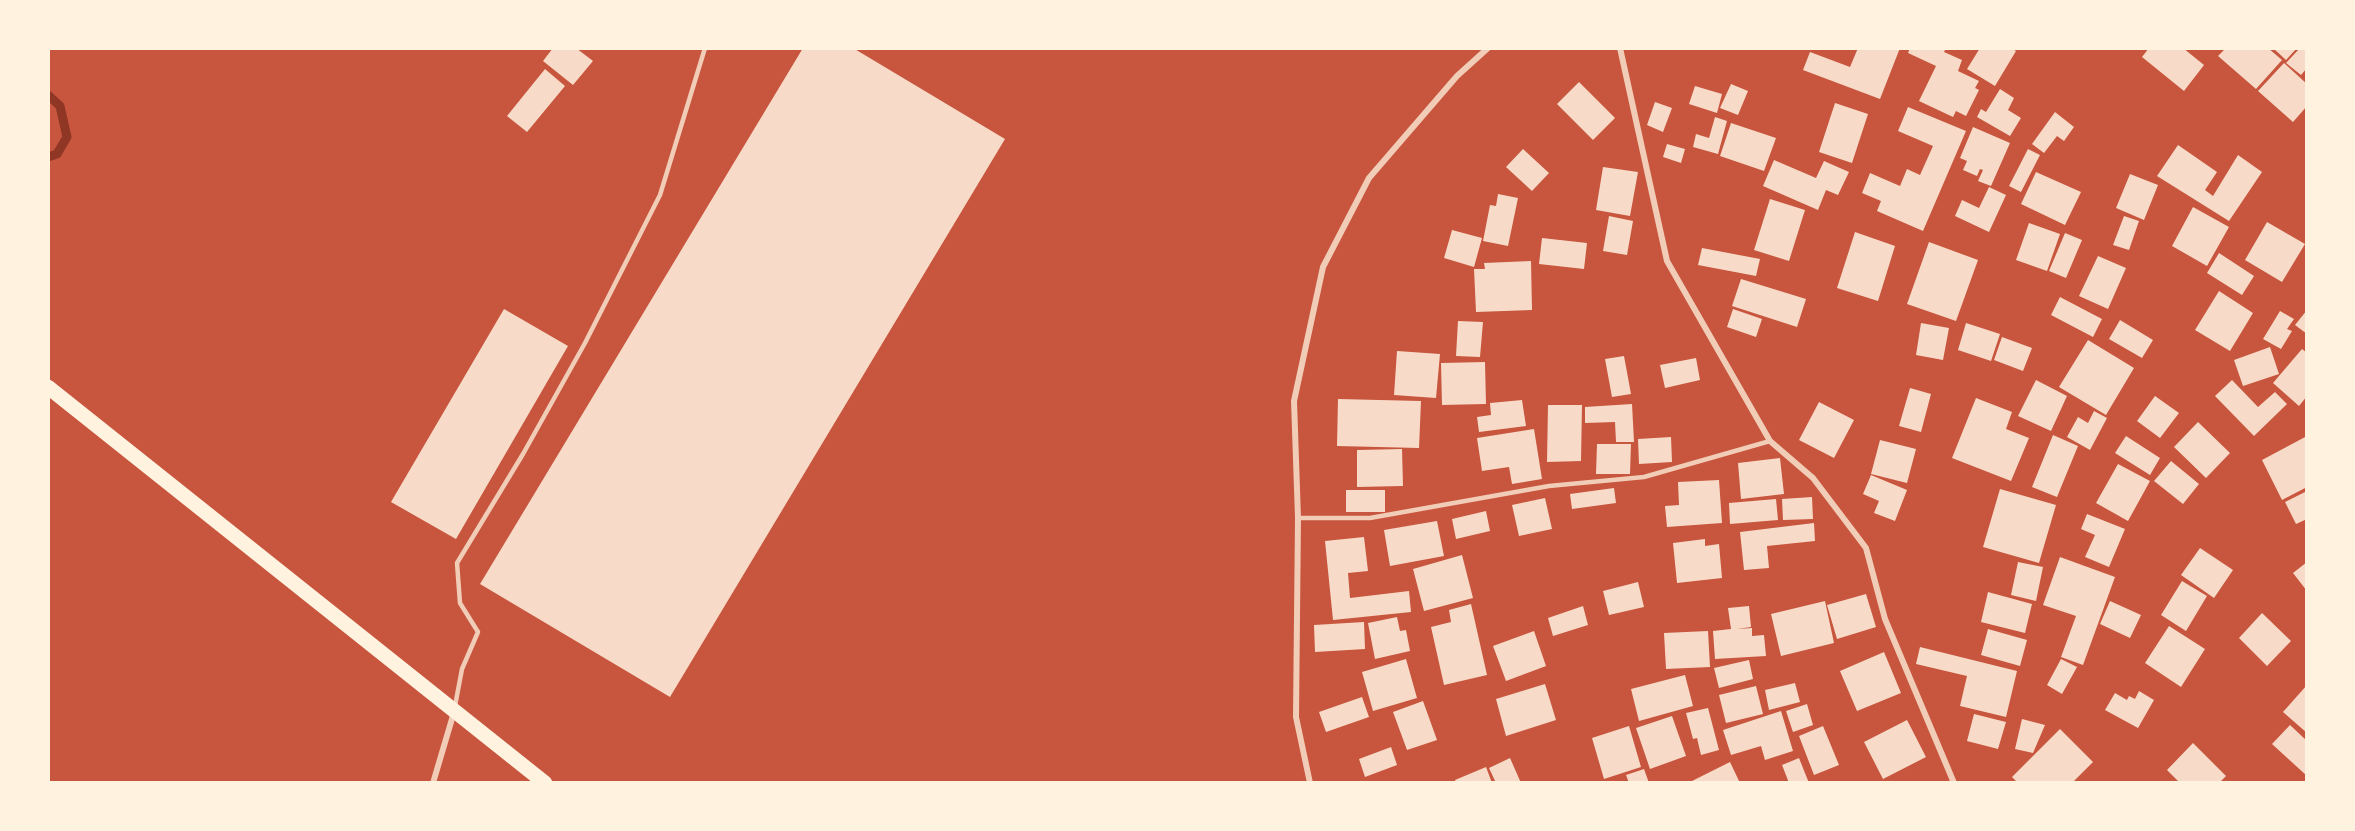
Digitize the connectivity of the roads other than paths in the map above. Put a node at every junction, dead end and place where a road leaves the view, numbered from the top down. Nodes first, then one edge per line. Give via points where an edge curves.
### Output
1 (705, 48) edge
2 (1488, 48) edge
3 (1620, 48) edge
4 (48, 387) edge
5 (1770, 441) junction
6 (1299, 518) junction
7 (454, 711) junction
8 (433, 783) edge
9 (545, 783) edge
10 (1310, 783) edge
11 (1954, 783) edge

1 - 7 lane via 660,195 574,363 457,563 460,603 478,632 462,669
2 - 6 street via 1457,76 1369,178 1323,267 1294,401
3 - 5 street via 1667,261
4 - 7 main road
5 - 6 lane via 1644,477 1549,486 1370,518
5 - 11 street via 1813,478 1866,548 1885,619
6 - 10 street via 1296,717
7 - 8 street
7 - 9 main road

